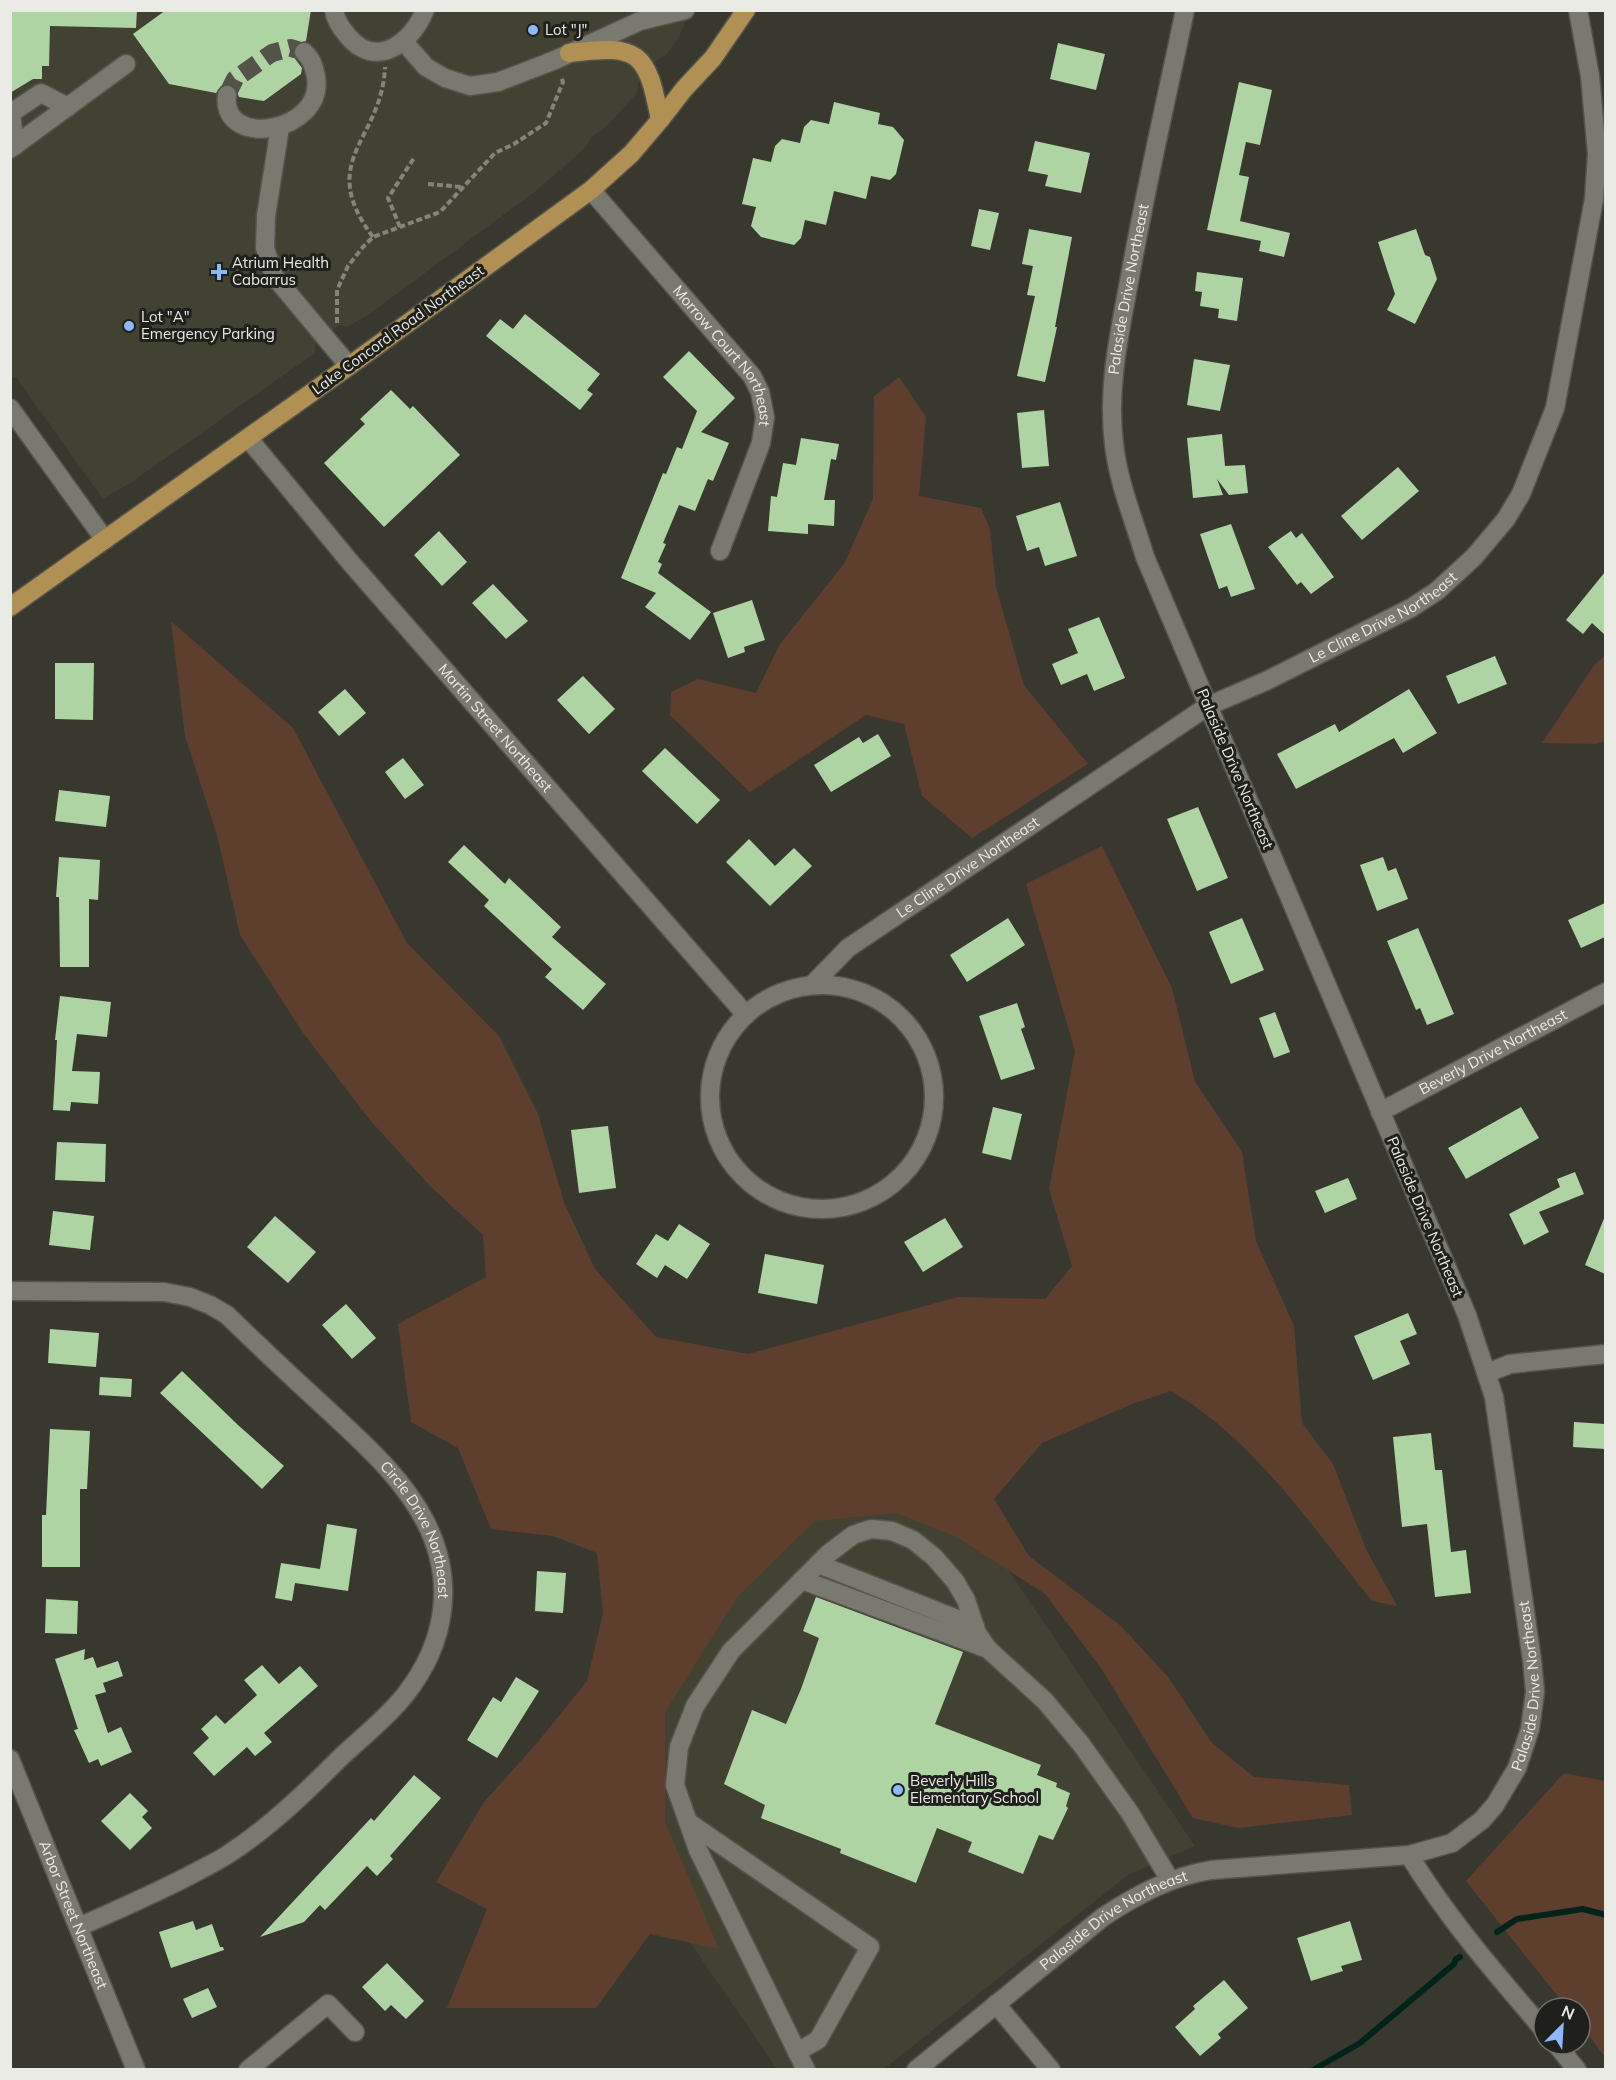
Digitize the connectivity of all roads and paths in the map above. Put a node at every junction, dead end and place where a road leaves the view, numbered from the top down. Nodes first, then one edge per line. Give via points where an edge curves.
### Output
1 (334, 10) edge
2 (425, 10) edge
3 (685, 10) edge
4 (746, 10) edge
5 (1185, 10) edge
6 (1578, 10) edge
7 (404, 42) junction
8 (304, 52) dead end
9 (386, 52) junction
10 (562, 56) junction
11 (126, 64) dead end
12 (227, 95) dead end
13 (68, 106) junction
14 (660, 120) junction
15 (280, 127) junction
16 (13, 147) edge
17 (414, 158) dead end
18 (1601, 177) edge
19 (429, 184) dead end
20 (462, 187) junction
21 (591, 190) junction
22 (400, 226) junction
23 (373, 237) junction
24 (342, 328) dead end
25 (350, 366) junction
26 (10, 408) edge
27 (248, 438) junction
28 (105, 540) junction
29 (720, 551) dead end
30 (10, 607) edge
31 (1208, 706) junction
32 (812, 985) junction
33 (1605, 992) edge
34 (746, 1015) junction
35 (1380, 1112) junction
36 (10, 1291) edge
37 (1605, 1354) edge
38 (1487, 1373) junction
39 (818, 1564) junction
40 (802, 1580) junction
41 (975, 1626) junction
42 (988, 1649) junction
43 (10, 1759) edge
44 (688, 1822) junction
45 (1409, 1855) junction
46 (1170, 1880) junction
47 (79, 1927) junction
48 (996, 2004) junction
49 (1532, 2016) edge
50 (355, 2032) dead end
51 (797, 2052) junction
52 (1566, 2056) edge
53 (136, 2070) edge
54 (248, 2070) edge
55 (806, 2070) edge
56 (916, 2070) edge
57 (1051, 2070) edge
58 (1577, 2070) edge

1 - 9 street via 337,21 356,45
2 - 7 street via 420,24
3 - 10 street via 640,21
4 - 14 main road, Lake Concord Road Northeast via 713,58
5 - 31 street, Palaside Drive Northeast via 1137,233 1114,365 1112,413 1118,468 1145,557
6 - 18 street, Le Cline Drive Northeast
7 - 9 street
7 - 10 street via 426,67 470,86 498,82
8 - 15 street via 312,63 317,86 312,102 302,115
9 - 23 path via 378,108 348,173 351,201
10 - 14 main road via 611,49 634,56 649,74
10 - 20 path via 562,82 546,123 495,153
11 - 13 street
12 - 15 street via 229,113 237,122 259,129
13 - 16 street
13 - 16 street via 40,93 11,113
14 - 21 main road, Lake Concord Road Northeast via 631,154
15 - 25 street via 264,249 274,276
17 - 22 path via 388,198
18 - 31 street, Le Cline Drive Northeast via 1555,408 1521,494 1506,519 1474,557 1437,591 1411,608
19 - 20 path
20 - 22 path via 440,212
21 - 25 main road, Lake Concord Road Northeast
21 - 29 street, Morrow Court Northeast via 752,376 760,393 765,417 761,443
22 - 23 path
23 - 24 path via 348,267 337,290 337,324
25 - 27 main road, Lake Concord Road Northeast
26 - 28 street
27 - 28 main road, Lake Concord Road Northeast
27 - 34 street, Martin Street Northeast via 350,562
28 - 30 main road, Lake Concord Road Northeast
31 - 32 street, Le Cline Drive Northeast via 848,948
31 - 35 street, Palaside Drive Northeast
32 - 34 street via 765,1000
32 - 34 street via 839,986 887,1005 922,1044 931,1069 935,1095 924,1146 891,1186 868,1199 834,1207 791,1204 752,1184 728,1157 715,1126 710,1094 720,1051
33 - 35 street, Beverly Drive Northeast
35 - 38 street, Palaside Drive Northeast via 1467,1315
36 - 47 street, Circle Drive Northeast via 164,1292 210,1305 227,1316 372,1452 406,1490 426,1523 441,1565 443,1601 439,1631 425,1666 404,1696 325,1773 229,1854 160,1891
37 - 38 street via 1510,1364
38 - 45 street, Palaside Drive Northeast via 1494,1397 1532,1660 1535,1692 1530,1729 1517,1768 1482,1820 1452,1843
39 - 40 street
39 - 41 street
39 - 41 street via 853,1535 870,1529 892,1531 913,1540 948,1573 966,1600
40 - 42 street
40 - 44 street via 731,1651 695,1706 679,1747 675,1785
41 - 42 street
42 - 46 street via 1046,1701 1081,1744 1131,1813
43 - 47 street, Arbor Street Northeast
44 - 51 street
44 - 51 street via 870,1947 818,2040
45 - 46 street, Palaside Drive Northeast via 1211,1870
45 - 49 street via 1466,1937
46 - 48 street, Palaside Drive Northeast via 1103,1917
47 - 53 street, Arbor Street Northeast
48 - 56 street, Palaside Drive Northeast
48 - 57 street
50 - 54 street via 328,2004
51 - 55 street
52 - 58 street

